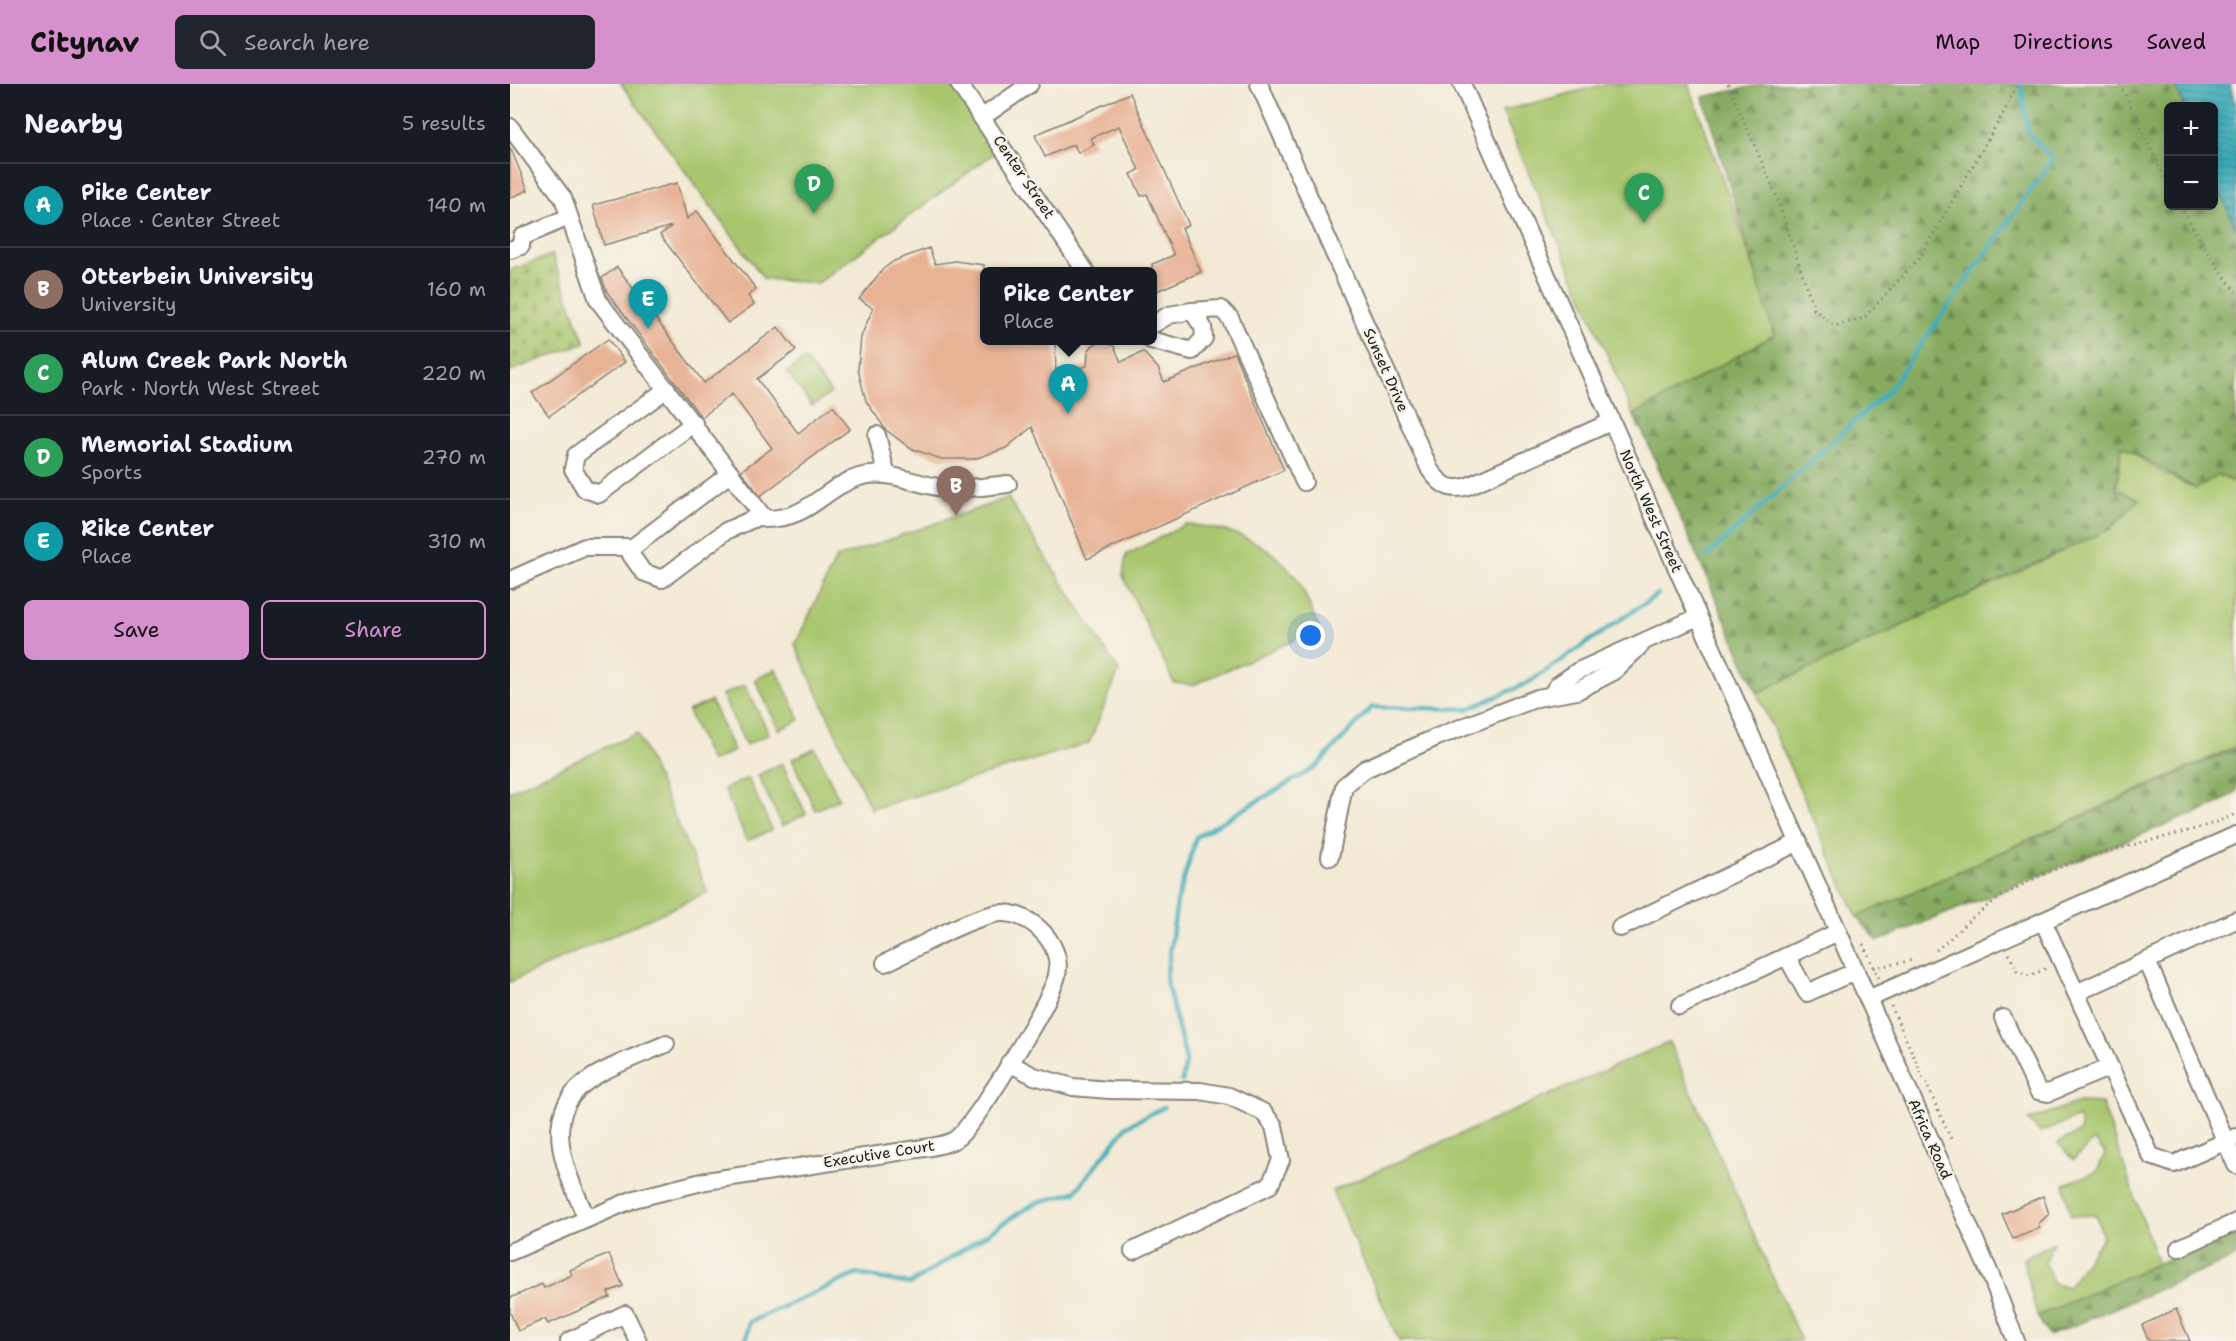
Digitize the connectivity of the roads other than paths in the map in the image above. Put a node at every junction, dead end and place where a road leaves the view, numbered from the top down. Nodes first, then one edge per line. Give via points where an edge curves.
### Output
1 (959, 84) edge
2 (1030, 84) edge
3 (1259, 84) edge
4 (1462, 84) edge
5 (984, 116) junction
6 (510, 127) edge
7 (570, 217) junction
8 (510, 250) edge
9 (1083, 267) edge
10 (1192, 311) junction
11 (1157, 322) edge
12 (1157, 342) edge
13 (667, 389) junction
14 (1611, 422) junction
15 (694, 423) junction
16 (877, 435) dead end
17 (731, 473) junction
18 (886, 473) junction
19 (1304, 482) dead end
20 (1008, 484) dead end
21 (762, 515) junction
22 (633, 547) junction
23 (510, 580) edge
24 (1698, 617) junction
25 (2236, 835) edge
26 (1798, 842) junction
27 (1330, 857) dead end
28 (2236, 920) edge
29 (2043, 921) junction
30 (1620, 928) dead end
31 (1840, 934) junction
32 (1787, 957) junction
33 (2148, 961) junction
34 (885, 963) dead end
35 (1856, 971) junction
36 (2076, 993) junction
37 (1868, 999) junction
38 (1680, 1006) dead end
39 (2003, 1018) dead end
40 (666, 1044) dead end
41 (1009, 1063) junction
42 (2110, 1067) junction
43 (2231, 1139) edge
44 (2236, 1165) edge
45 (587, 1219) junction
46 (2236, 1222) edge
47 (2179, 1248) dead end
48 (1133, 1251) dead end
49 (510, 1252) edge
50 (569, 1341) edge
51 (638, 1341) edge
52 (2016, 1341) edge

1 - 5 street, Center Street
2 - 5 street
3 - 14 street, Sunset Drive via 1439,483 1453,489 1468,486
4 - 14 street, North West Street
5 - 9 street, Center Street
6 - 7 street via 563,198
7 - 8 street via 522,237 521,246
7 - 13 street via 598,300
10 - 11 street via 1168,315
10 - 12 street via 1203,327 1204,338 1192,351
10 - 19 street via 1221,309 1230,318
13 - 15 street
13 - 15 street via 576,455 573,469 585,489 598,494
14 - 24 street, North West Street
15 - 17 street
16 - 18 street
17 - 21 street
17 - 22 street
18 - 20 street via 947,489
18 - 21 street via 860,477 835,487 807,510 783,519 765,519
21 - 22 street via 726,531 662,579 643,572 631,555
22 - 23 street via 585,547
24 - 26 street, North West Street
24 - 27 street via 1578,671 1558,684 1551,694 1437,737 1358,774 1344,786
25 - 29 street
26 - 30 street
26 - 31 street, North West Street
28 - 33 street
29 - 36 street
29 - 37 street
31 - 32 street
31 - 35 street, Africa Road
32 - 35 street via 1807,993
32 - 38 street
33 - 36 street
33 - 43 street
34 - 41 street, Executive Court via 995,914 1017,915 1036,925 1053,947 1057,974
35 - 37 street, Africa Road
36 - 42 street
37 - 52 street, Africa Road
39 - 42 street via 2038,1091 2048,1094
40 - 45 street via 594,1076 578,1089 566,1107 558,1139 566,1171
41 - 45 street, Executive Court via 972,1123 955,1140 931,1148 706,1181 634,1199
41 - 48 street via 1034,1076 1073,1087 1229,1096 1263,1112 1274,1126 1281,1160 1270,1185
42 - 43 street via 2151,1156 2174,1164
43 - 44 street
45 - 49 street, Executive Court
46 - 47 street
50 - 51 street via 625,1314

